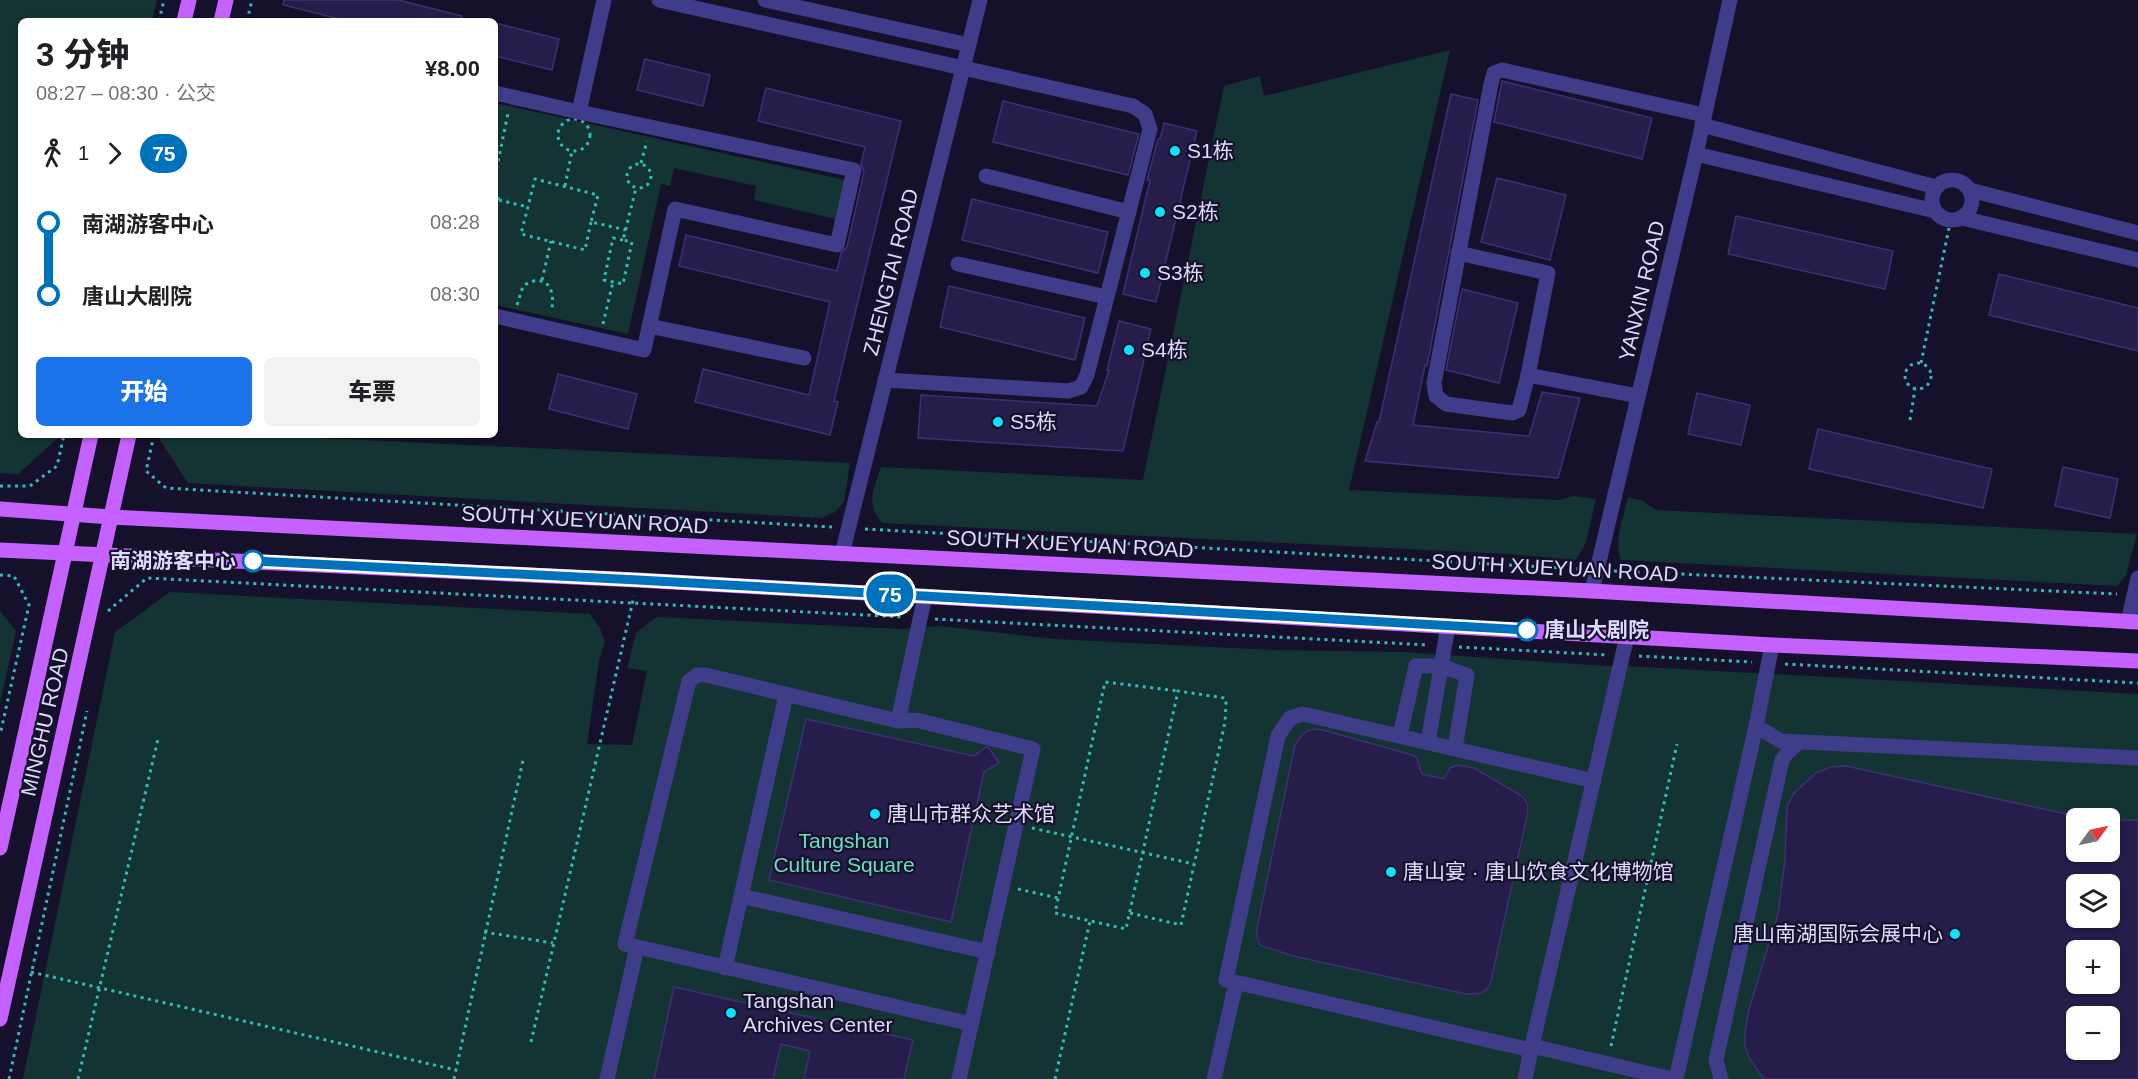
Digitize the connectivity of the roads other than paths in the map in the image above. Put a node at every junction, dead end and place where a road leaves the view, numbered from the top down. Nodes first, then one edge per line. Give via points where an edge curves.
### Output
1 (189, 0) edge
2 (226, 0) edge
3 (604, 0) edge
4 (659, 0) edge
5 (765, 0) edge
6 (980, 0) edge
7 (1730, 0) edge
8 (185, 18) edge
9 (223, 18) edge
10 (969, 45) junction
11 (963, 67) junction
12 (498, 94) edge
13 (579, 112) junction
14 (1703, 120) junction
15 (1696, 154) junction
16 (986, 176) dead end
17 (1936, 187) junction
18 (1970, 190) junction
19 (1935, 211) junction
20 (1129, 212) junction
21 (1956, 219) junction
22 (2138, 232) edge
23 (1458, 253) junction
24 (2138, 260) edge
25 (958, 264) dead end
26 (1107, 297) junction
27 (498, 317) edge
28 (649, 326) junction
29 (804, 358) dead end
30 (1528, 375) junction
31 (885, 380) junction
32 (1638, 396) junction
33 (90, 438) edge
34 (128, 438) edge
35 (0, 509) edge
36 (73, 513) junction
37 (111, 517) junction
38 (0, 550) edge
39 (65, 553) junction
40 (104, 554) junction
41 (842, 554) junction
42 (2138, 578) edge
43 (1592, 591) junction
44 (925, 596) junction
45 (2133, 622) edge
46 (1448, 626) junction
47 (1627, 636) junction
48 (1772, 645) junction
49 (2138, 661) edge
50 (1441, 666) junction
51 (786, 695) junction
52 (898, 721) junction
53 (1756, 726) junction
54 (1400, 735) junction
55 (1428, 742) junction
56 (1798, 743) junction
57 (1455, 748) junction
58 (2138, 758) edge
59 (1594, 781) junction
60 (0, 848) edge
61 (741, 896) junction
62 (637, 947) junction
63 (988, 952) junction
64 (725, 968) junction
65 (1236, 983) junction
66 (0, 1019) edge
67 (971, 1024) junction
68 (1531, 1048) junction
69 (607, 1079) edge
70 (959, 1079) edge
71 (1214, 1079) edge
72 (1525, 1079) edge
73 (1674, 1079) edge
74 (1721, 1079) edge

1 - 8 main road
2 - 9 main road
3 - 13 street
4 - 11 street
5 - 10 street
6 - 10 street, ZHENGTAI ROAD
7 - 14 street, YANXIN ROAD
10 - 11 street, ZHENGTAI ROAD
11 - 20 street via 1133,106 1145,114 1150,129
11 - 31 street, ZHENGTAI ROAD
12 - 13 street
13 - 28 street via 854,170 837,245 675,209
14 - 15 street, YANXIN ROAD
14 - 17 street
14 - 23 street via 1502,70 1494,73
15 - 19 street
15 - 32 street, YANXIN ROAD
16 - 20 street
17 - 18 street via 1953,180
17 - 19 street via 1931,199
18 - 21 street via 1972,202 1967,213
18 - 22 street
19 - 21 street via 1939,216
20 - 26 street
21 - 24 street
23 - 30 street via 1548,273
23 - 30 street via 1434,383 1436,396 1446,404 1512,413 1519,410
25 - 26 street
26 - 31 street via 1082,387 1068,391
27 - 28 street via 644,350
28 - 29 street
30 - 32 street
31 - 41 street, ZHENGTAI ROAD
32 - 43 street, YANXIN ROAD
33 - 36 main road, MINGHU ROAD
34 - 37 main road, MINGHU ROAD
35 - 36 main road, SOUTH XUEYUAN ROAD
36 - 37 main road, SOUTH XUEYUAN ROAD
36 - 39 main road, MINGHU ROAD
37 - 40 main road, MINGHU ROAD
37 - 41 main road, SOUTH XUEYUAN ROAD
38 - 39 main road
39 - 40 main road
39 - 60 main road, MINGHU ROAD
40 - 44 main road
40 - 66 main road, MINGHU ROAD
41 - 43 main road, SOUTH XUEYUAN ROAD
42 - 45 street
43 - 45 main road, SOUTH XUEYUAN ROAD
44 - 46 main road
44 - 52 street
46 - 47 main road
46 - 50 street
47 - 48 main road
47 - 59 street
48 - 49 main road
48 - 53 street
50 - 54 street via 1416,666
50 - 55 street
50 - 57 street via 1467,675
51 - 52 street
51 - 61 street
51 - 62 street via 706,675 689,681 625,944
52 - 63 street via 916,720 1033,749
53 - 56 street via 1781,741
53 - 73 street
54 - 55 street
54 - 65 street via 1303,714 1290,717 1278,736 1226,980
55 - 57 street
56 - 58 street
56 - 74 street via 1782,760 1716,1060
57 - 59 street
59 - 68 street
61 - 63 street
61 - 64 street
62 - 64 street
62 - 69 street
63 - 67 street
64 - 67 street
65 - 68 street
65 - 71 street
67 - 70 street
68 - 72 street
68 - 73 street

